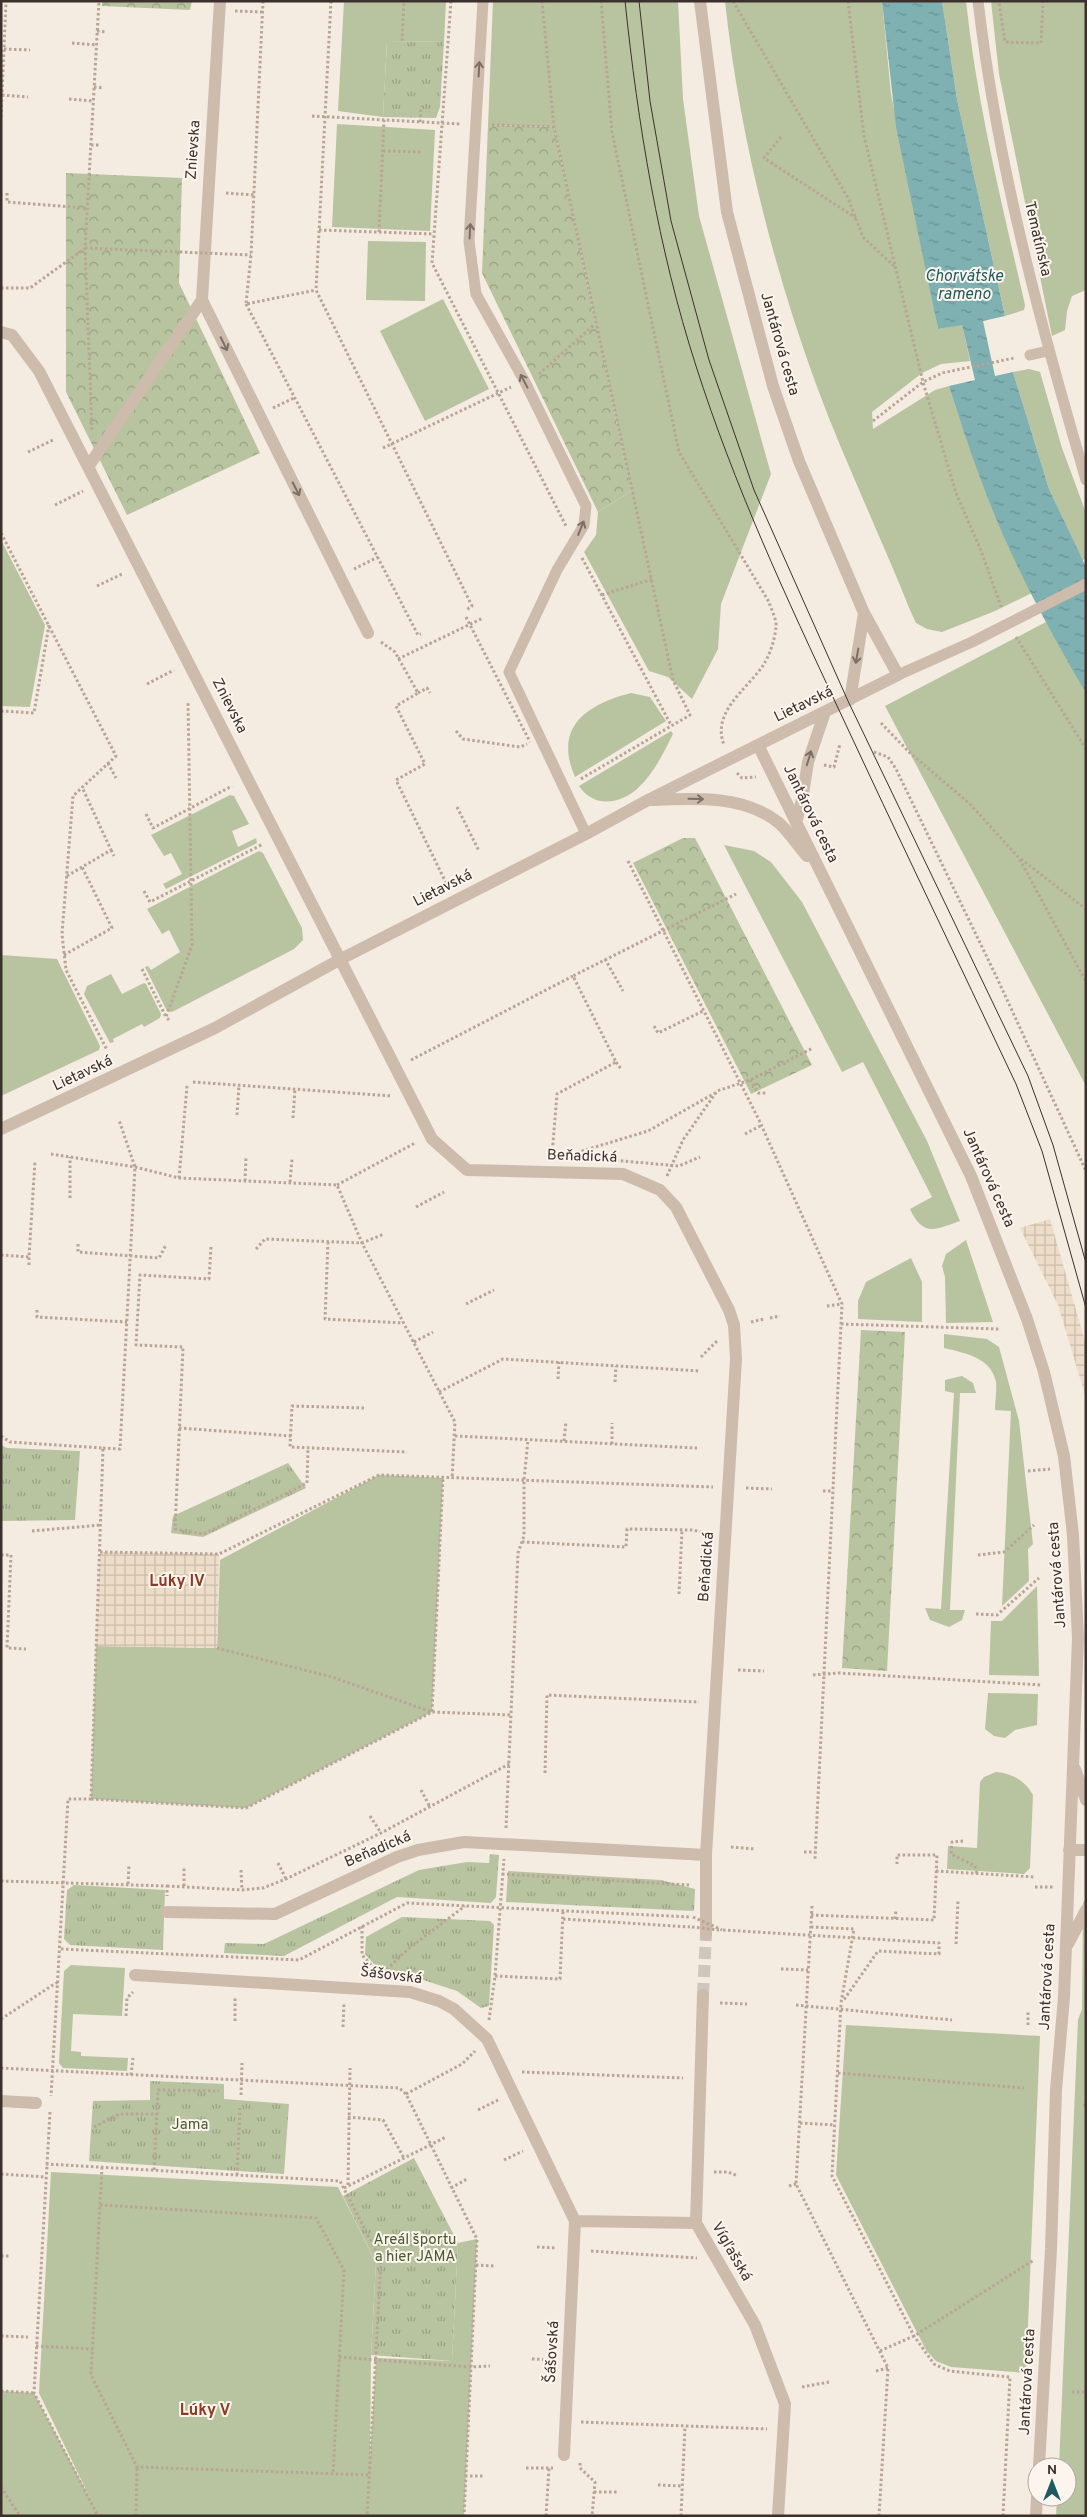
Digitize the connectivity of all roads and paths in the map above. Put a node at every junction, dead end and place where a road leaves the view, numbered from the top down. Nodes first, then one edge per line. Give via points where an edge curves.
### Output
1 (6, 1) edge
2 (98, 1) edge
3 (220, 1) edge
4 (263, 1) edge
5 (331, 1) edge
6 (404, 1) edge
7 (483, 1) edge
8 (542, 1) edge
9 (601, 1) edge
10 (700, 1) edge
11 (733, 1) edge
12 (848, 1) edge
13 (978, 1) edge
14 (995, 1) edge
15 (1043, 1) edge
16 (256, 12) dead end
17 (263, 12) junction
18 (3, 30) edge
19 (97, 31) junction
20 (106, 32) dead end
21 (402, 41) dead end
22 (72, 43) dead end
23 (96, 45) junction
24 (4, 49) junction
25 (30, 50) dead end
26 (94, 87) junction
27 (104, 88) dead end
28 (2, 95) edge
29 (28, 97) dead end
30 (69, 99) dead end
31 (93, 101) junction
32 (421, 106) dead end
33 (312, 116) dead end
34 (1, 117) edge
35 (326, 117) junction
36 (365, 119) dead end
37 (384, 120) dead end
38 (420, 122) dead end
39 (781, 137) dead end
40 (91, 145) junction
41 (99, 145) dead end
42 (383, 151) junction
43 (421, 152) dead end
44 (7, 193) dead end
45 (246, 194) dead end
46 (254, 195) junction
47 (86, 208) junction
48 (857, 218) junction
49 (319, 230) junction
50 (379, 232) junction
51 (434, 234) dead end
52 (84, 248) junction
53 (194, 251) dead end
54 (251, 255) junction
55 (194, 261) dead end
56 (895, 267) junction
57 (1, 288) edge
58 (316, 290) junction
59 (202, 300) junction
60 (246, 304) junction
61 (595, 324) junction
62 (1, 332) edge
63 (1048, 351) junction
64 (1030, 355) joint
65 (525, 382) junction
66 (923, 382) junction
67 (294, 398) junction
68 (289, 400) dead end
69 (873, 421) dead end
70 (98, 426) dead end
71 (55, 440) dead end
72 (390, 444) junction
73 (383, 448) dead end
74 (28, 452) dead end
75 (88, 467) junction
76 (339, 472) dead end
77 (334, 475) junction
78 (1086, 480) edge
79 (83, 491) dead end
80 (55, 506) dead end
81 (1, 533) edge
82 (378, 557) junction
83 (371, 561) dead end
84 (125, 572) dead end
85 (652, 579) junction
86 (1086, 584) edge
87 (96, 586) dead end
88 (602, 595) dead end
89 (466, 610) dead end
90 (1003, 611) dead end
91 (864, 613) junction
92 (466, 617) dead end
93 (483, 618) dead end
94 (49, 625) junction
95 (368, 633) dead end
96 (421, 634) dead end
97 (1016, 636) dead end
98 (398, 659) dead end
99 (174, 670) dead end
100 (898, 675) junction
101 (644, 683) dead end
102 (146, 684) dead end
103 (651, 684) dead end
104 (418, 693) dead end
105 (430, 693) dead end
106 (188, 697) dead end
107 (850, 700) junction
108 (1, 711) edge
109 (825, 712) junction
110 (881, 723) dead end
111 (456, 731) dead end
112 (530, 742) dead end
113 (840, 744) dead end
114 (758, 745) junction
115 (520, 746) dead end
116 (1086, 749) edge
117 (874, 752) dead end
118 (729, 760) junction
119 (108, 763) junction
120 (425, 764) dead end
121 (834, 767) dead end
122 (429, 770) dead end
123 (116, 778) dead end
124 (232, 786) dead end
125 (82, 787) junction
126 (565, 788) junction
127 (648, 800) junction
128 (458, 807) dead end
129 (190, 808) junction
130 (146, 814) dead end
131 (796, 823) junction
132 (586, 834) junction
133 (263, 844) dead end
134 (111, 850) junction
135 (479, 850) dead end
136 (114, 856) dead end
137 (1019, 858) junction
138 (628, 861) dead end
139 (82, 867) junction
140 (819, 871) junction
141 (67, 876) junction
142 (191, 881) junction
143 (144, 892) dead end
144 (736, 894) dead end
145 (1086, 909) edge
146 (663, 930) junction
147 (64, 955) junction
148 (341, 959) junction
149 (605, 959) junction
150 (142, 969) dead end
151 (573, 976) junction
152 (1086, 982) edge
153 (622, 991) dead end
154 (703, 1010) junction
155 (654, 1026) dead end
156 (813, 1048) dead end
157 (107, 1050) dead end
158 (411, 1060) dead end
159 (616, 1062) junction
160 (621, 1069) dead end
161 (750, 1080) junction
162 (193, 1082) dead end
163 (740, 1084) junction
164 (239, 1085) junction
165 (187, 1086) dead end
166 (295, 1089) junction
167 (717, 1091) junction
168 (766, 1093) dead end
169 (394, 1096) dead end
170 (237, 1115) dead end
171 (293, 1118) dead end
172 (119, 1120) dead end
173 (760, 1126) junction
174 (1, 1128) edge
175 (745, 1134) dead end
176 (418, 1142) dead end
177 (51, 1154) dead end
178 (246, 1156) dead end
179 (700, 1156) dead end
180 (70, 1157) junction
181 (292, 1159) dead end
182 (35, 1161) dead end
183 (551, 1161) dead end
184 (135, 1167) junction
185 (1086, 1171) edge
186 (179, 1178) junction
187 (245, 1181) junction
188 (290, 1182) junction
189 (337, 1185) junction
190 (660, 1190) junction
191 (444, 1192) dead end
192 (70, 1198) dead end
193 (416, 1207) dead end
194 (384, 1234) dead end
195 (328, 1242) junction
196 (362, 1243) junction
197 (78, 1244) dead end
198 (166, 1245) dead end
199 (211, 1247) dead end
200 (256, 1249) dead end
201 (1, 1255) edge
202 (130, 1256) junction
203 (29, 1257) junction
204 (29, 1264) dead end
205 (494, 1290) dead end
206 (466, 1304) dead end
207 (842, 1304) junction
208 (827, 1306) dead end
209 (37, 1310) dead end
210 (780, 1316) dead end
211 (770, 1318) dead end
212 (764, 1319) dead end
213 (756, 1321) dead end
214 (127, 1322) junction
215 (404, 1323) junction
216 (841, 1324) junction
217 (999, 1330) dead end
218 (433, 1332) dead end
219 (414, 1342) junction
220 (559, 1362) junction
221 (616, 1366) junction
222 (700, 1371) dead end
223 (558, 1379) dead end
224 (615, 1382) dead end
225 (439, 1392) junction
226 (364, 1408) dead end
227 (566, 1421) dead end
228 (612, 1423) dead end
229 (179, 1428) junction
230 (1, 1436) edge
231 (291, 1436) junction
232 (455, 1436) junction
233 (528, 1440) junction
234 (564, 1441) junction
235 (612, 1444) junction
236 (102, 1448) junction
237 (308, 1448) junction
238 (697, 1448) dead end
239 (406, 1452) dead end
240 (443, 1478) junction
241 (452, 1479) junction
242 (524, 1480) junction
243 (717, 1487) dead end
244 (746, 1488) dead end
245 (772, 1489) dead end
246 (823, 1491) dead end
247 (832, 1491) junction
248 (101, 1525) junction
249 (1034, 1525) dead end
250 (682, 1530) junction
251 (32, 1531) dead end
252 (710, 1539) dead end
253 (522, 1542) junction
254 (100, 1552) junction
255 (1, 1555) edge
256 (978, 1555) dead end
257 (1039, 1578) dead end
258 (679, 1594) dead end
259 (976, 1614) dead end
260 (217, 1648) dead end
261 (26, 1649) dead end
262 (738, 1670) dead end
263 (764, 1671) dead end
264 (823, 1673) junction
265 (813, 1674) dead end
266 (1042, 1685) dead end
267 (702, 1702) dead end
268 (432, 1712) junction
269 (512, 1715) junction
270 (1072, 1757) junction
271 (510, 1764) junction
272 (545, 1773) dead end
273 (421, 1790) dead end
274 (90, 1799) junction
275 (1086, 1800) edge
276 (430, 1807) junction
277 (370, 1816) dead end
278 (380, 1833) junction
279 (963, 1841) dead end
280 (505, 1844) junction
281 (731, 1847) dead end
282 (755, 1848) dead end
283 (1069, 1850) junction
284 (1086, 1850) edge
285 (804, 1852) dead end
286 (815, 1852) junction
287 (706, 1855) junction
288 (815, 1859) dead end
289 (278, 1862) dead end
290 (897, 1864) dead end
291 (129, 1865) dead end
292 (184, 1868) dead end
293 (241, 1870) dead end
294 (936, 1872) junction
295 (502, 1874) junction
296 (977, 1874) junction
297 (1035, 1877) dead end
298 (286, 1879) junction
299 (1, 1881) edge
300 (64, 1883) junction
301 (128, 1884) junction
302 (167, 1886) junction
303 (184, 1886) junction
304 (706, 1886) junction
305 (242, 1890) junction
306 (958, 1900) dead end
307 (465, 1906) junction
308 (812, 1906) dead end
309 (500, 1908) junction
310 (896, 1910) dead end
311 (1086, 1910) edge
312 (563, 1911) junction
313 (167, 1912) joint
314 (811, 1915) junction
315 (563, 1919) junction
316 (896, 1919) junction
317 (811, 1927) junction
318 (722, 1930) junction
319 (706, 1935) tunnel mouth
320 (810, 1935) junction
321 (956, 1944) dead end
322 (61, 1949) junction
323 (1066, 1949) junction
324 (781, 1969) dead end
325 (808, 1970) junction
326 (135, 1975) dead end
327 (380, 1975) dead end
328 (495, 1976) junction
329 (60, 1980) junction
330 (134, 1991) dead end
331 (703, 1995) tunnel mouth
332 (235, 1997) dead end
333 (344, 2002) dead end
334 (714, 2003) dead end
335 (841, 2003) junction
336 (747, 2004) dead end
337 (796, 2005) dead end
338 (806, 2006) junction
339 (841, 2010) junction
340 (1028, 2012) dead end
341 (126, 2016) dead end
342 (1, 2019) edge
343 (952, 2020) dead end
344 (235, 2021) dead end
345 (1028, 2025) dead end
346 (343, 2027) dead end
347 (487, 2039) junction
348 (133, 2058) dead end
349 (242, 2063) dead end
350 (1, 2068) edge
351 (350, 2068) dead end
352 (53, 2070) junction
353 (518, 2072) dead end
354 (838, 2073) junction
355 (131, 2074) junction
356 (684, 2078) dead end
357 (241, 2080) junction
358 (349, 2085) junction
359 (1024, 2088) dead end
360 (219, 2091) dead end
361 (406, 2094) junction
362 (241, 2095) dead end
363 (500, 2098) dead end
364 (51, 2099) dead end
365 (1, 2101) edge
366 (36, 2103) dead end
367 (50, 2108) dead end
368 (240, 2108) dead end
369 (478, 2110) dead end
370 (157, 2114) junction
371 (348, 2117) junction
372 (800, 2123) junction
373 (835, 2125) junction
374 (94, 2126) dead end
375 (446, 2137) dead end
376 (430, 2144) junction
377 (526, 2150) dead end
378 (404, 2158) junction
379 (504, 2160) dead end
380 (46, 2164) junction
381 (102, 2167) junction
382 (154, 2170) junction
383 (708, 2172) dead end
384 (1, 2174) edge
385 (237, 2175) junction
386 (738, 2176) dead end
387 (46, 2177) junction
388 (467, 2178) dead end
389 (796, 2184) junction
390 (348, 2185) junction
391 (789, 2186) dead end
392 (344, 2188) junction
393 (452, 2188) junction
394 (100, 2206) junction
395 (575, 2221) junction
396 (696, 2223) junction
397 (536, 2247) dead end
398 (1051, 2249) junction
399 (574, 2250) junction
400 (1, 2256) edge
401 (9, 2256) dead end
402 (700, 2258) dead end
403 (476, 2265) junction
404 (495, 2266) dead end
405 (1, 2336) edge
406 (914, 2336) junction
407 (28, 2337) dead end
408 (36, 2346) junction
409 (93, 2349) junction
410 (880, 2351) junction
411 (339, 2357) junction
412 (376, 2358) junction
413 (532, 2359) dead end
414 (556, 2360) dead end
415 (490, 2366) dead end
416 (471, 2367) junction
417 (888, 2368) junction
418 (876, 2371) dead end
419 (829, 2382) dead end
420 (802, 2387) dead end
421 (1, 2391) edge
422 (1072, 2392) dead end
423 (1086, 2392) edge
424 (34, 2393) junction
425 (685, 2426) junction
426 (767, 2429) dead end
427 (581, 2431) dead end
428 (564, 2456) joint
429 (1040, 2457) edge
430 (580, 2458) dead end
431 (137, 2467) junction
432 (526, 2468) dead end
433 (549, 2468) junction
434 (333, 2474) junction
435 (370, 2475) junction
436 (465, 2476) junction
437 (484, 2476) dead end
438 (658, 2484) dead end
439 (683, 2486) junction
440 (1, 2487) edge
441 (594, 2492) junction
442 (617, 2492) dead end
443 (20, 2516) edge
444 (98, 2516) edge
445 (136, 2516) edge
446 (367, 2516) edge
447 (464, 2516) edge
448 (546, 2516) edge
449 (592, 2516) edge
450 (681, 2516) edge
451 (778, 2516) edge
452 (879, 2516) edge
453 (1003, 2516) edge

1 - 18 path
2 - 19 path
3 - 59 street, Znievska
4 - 17 path
5 - 35 path
6 - 21 path
65 -> 7 lane via 476,294 470,242
8 - 61 path via 554,127
9 - 118 path via 612,132 680,452 769,602 776,626 764,664 728,707 723,719 721,738
10 - 91 street, Jantárová cesta via 727,212 770,376 799,461
11 - 48 path
12 - 56 path via 864,136
13 - 63 lane, Tematínska via 986,72
14 - 15 path via 999,2 1005,42 1041,43
16 - 17 path
17 - 46 path
18 - 24 path
19 - 20 path
19 - 23 path
22 - 23 path
23 - 26 path
24 - 25 path
24 - 28 path
26 - 27 path
26 - 31 path
28 - 29 path
28 - 34 path
30 - 31 path
31 - 40 path
32 - 38 path
33 - 35 path
35 - 36 path
35 - 49 path
37 - 42 path
39 - 48 path via 764,158
40 - 41 path
40 - 47 path
42 - 43 path
42 - 50 path
44 - 47 path via 7,202
45 - 46 path
46 - 54 path
47 - 52 path
48 - 56 path via 863,237
49 - 50 path
49 - 58 path
50 - 51 path
52 - 54 path, bridge
52 - 57 path via 30,288
52 - 70 path via 93,435
53 - 55 path
54 - 60 path
56 - 66 path
58 - 60 path
58 - 72 path
59 - 75 street
59 -> 95 street, Znievska
60 - 67 path
61 - 65 path via 533,379
61 - 85 path
62 - 75 street, Znievska via 12,336 39,371
63 - 64 lane
63 - 78 lane, Tematínska
64 - 66 path via 942,373
65 - 72 path
126 -> 65 lane via 509,672 557,570 584,525 586,506
66 - 69 path
66 - 90 path via 956,492
67 - 68 path
67 - 77 path
71 - 74 path
72 - 73 path
72 - 89 path via 472,606
75 - 148 street, Znievska
76 - 77 path
77 - 82 path
79 - 80 path
81 - 94 path
82 - 83 path
82 - 96 path via 418,635
84 - 87 path
85 - 88 path
85 - 126 path via 674,680 690,715
86 - 100 lane
91 - 100 street, Jantárová cesta
91 -> 107 street
92 - 112 path, bridge
93 - 98 path
94 - 108 path via 34,713
94 - 119 path via 116,756
97 - 116 path
99 - 102 path
100 - 107 street, Lietavská
101 - 103 path
104 - 105 path via 427,688
106 - 129 path
107 - 109 street, Lietavská
109 - 114 street, Lietavská
131 -> 109 street via 808,762
110 - 137 path via 909,752 970,804
111 - 115 path via 463,739
113 - 121 path
114 - 118 street, Lietavská
114 - 131 street, Jantárová cesta
117 - 185 path via 888,757 896,769
118 - 127 street, Lietavská
119 - 123 path
119 - 125 path
120 - 122 path
124 - 129 path
125 - 134 path
125 - 141 path via 72,796
126 - 132 lane
127 - 132 street, Lietavská
127 -> 140 street via 701,798 739,804 761,812 780,824
128 - 135 path
129 - 130 path via 153,828
129 - 142 path
131 - 140 street, Jantárová cesta
132 - 148 street, Lietavská
133 - 142 path
134 - 136 path
134 - 139 path
137 - 145 path
137 - 152 path
138 - 146 path
139 - 141 path
139 - 147 path via 112,930
140 - 270 street, Jantárová cesta via 971,1176 1027,1319 1044,1372 1064,1456 1073,1535 1078,1638
141 - 147 path via 62,934
142 - 143 path via 150,902
142 - 150 path via 192,945 167,1018
144 - 146 path
146 - 149 path
146 - 154 path
147 - 157 path via 66,970
148 - 174 street, Lietavská via 175,1048
148 - 190 street, Beňadická via 432,1139 467,1170 622,1174
149 - 151 path
149 - 153 path
151 - 158 path
151 - 159 path
154 - 155 path via 658,1033
154 - 163 path
156 - 161 path
159 - 160 path
159 - 183 path via 557,1094
161 - 163 path
161 - 168 path via 758,1093
162 - 164 path
163 - 167 path
163 - 173 path
164 - 166 path
164 - 170 path
165 - 186 path
166 - 169 path
166 - 171 path
167 - 179 path, bridge via 648,1131 566,1156 679,1166
167 - 190 path via 683,1140
172 - 184 path
173 - 175 path
173 - 207 path
176 - 189 path
177 - 180 path
178 - 187 path
180 - 184 path
180 - 192 path
181 - 188 path
182 - 203 path
184 - 186 path
184 - 202 path
186 - 187 path
187 - 188 path
188 - 189 path
189 - 196 path
190 - 287 street, Beňadická via 676,1208 730,1310 736,1351
191 - 193 path
194 - 196 path
195 - 196 path
195 - 200 path via 265,1239
195 - 215 path via 325,1319
196 - 215 path
197 - 202 path via 78,1252
198 - 202 path via 159,1258
199 - 229 path via 209,1278 140,1275 136,1345 183,1347
201 - 203 path
202 - 214 path
203 - 204 path
205 - 206 path
207 - 208 path
207 - 216 path
209 - 214 path via 37,1316
210 - 211 path
212 - 213 path
214 - 236 path via 120,1449
215 - 219 path
216 - 217 path
216 - 247 path
218 - 219 path
219 - 225 path
220 - 221 path
220 - 223 path
220 - 225 path via 503,1359
221 - 222 path
221 - 224 path
225 - 232 path via 455,1422
226 - 231 path via 292,1406
227 - 234 path
228 - 235 path
229 - 231 path
229 - 237 path via 175,1529 204,1534 307,1483
230 - 236 path via 10,1442
231 - 237 path via 290,1447
232 - 233 path
232 - 241 path
233 - 234 path
233 - 242 path
234 - 235 path
235 - 238 path
236 - 248 path
237 - 239 path
240 - 241 path
240 - 254 path via 379,1476 219,1554
240 - 268 path
241 - 242 path
242 - 243 path
242 - 253 path
244 - 245 path
246 - 247 path
247 - 264 path
248 - 251 path
248 - 254 path
249 - 256 path via 1004,1552
250 - 252 path via 702,1532
250 - 253 path via 627,1529 626,1547
250 - 258 path
253 - 269 path via 518,1553
254 - 274 path
255 - 261 path via 11,1556 7,1648
257 - 259 path via 997,1615
260 - 268 path via 332,1677
262 - 263 path
264 - 265 path
264 - 266 path
264 - 286 path
267 - 272 path via 547,1695
268 - 269 path
268 - 274 path via 246,1808
269 - 271 path
270 - 275 street
270 - 283 street, Jantárová cesta
271 - 276 path
271 - 280 path
273 - 276 path
274 - 300 path via 68,1799
276 - 278 path
277 - 278 path
278 - 298 path
279 - 296 path via 952,1842 952,1854 975,1866
280 - 287 street, Beňadická
280 - 295 path
280 - 313 street, Beňadická via 464,1842 418,1850 275,1914
281 - 282 path
283 - 284 street
283 - 323 street, Jantárová cesta
285 - 286 path
286 - 288 path
287 - 304 street
289 - 298 path
290 - 294 path via 897,1855 937,1855
291 - 301 path
292 - 303 path
293 - 305 path
294 - 296 path
294 - 316 path via 934,1920
295 - 304 path
295 - 309 path
296 - 297 path
298 - 305 path via 263,1888
299 - 300 path
300 - 301 path
300 - 322 path
301 - 302 path
302 - 303 path
302 - 313 path
303 - 305 path
304 - 319 street
306 - 321 path
307 - 309 path
307 - 322 path via 408,1903 299,1960
307 - 327 path via 408,1949
308 - 314 path
309 - 312 path
309 - 328 path
310 - 316 path
311 - 323 street
312 - 315 path
312 - 318 path, bridge via 693,1917
314 - 316 path
314 - 317 path
315 - 318 path, bridge
315 - 328 path via 560,1979
317 - 320 path
317 - 335 path via 854,1928
318 - 320 path
320 - 325 path
320 - 335 path via 939,1943 939,1954 878,1951
322 - 329 path
323 - 398 street, Jantárová cesta via 1056,2090
324 - 325 path
325 - 338 path
326 - 347 street, Šášovská via 410,1992 454,2009
328 - 347 path
329 - 342 path
329 - 352 path
330 - 341 path via 127,1998
331 - 396 street, Vígľašská
332 - 344 path
333 - 346 path
334 - 336 path
335 - 339 path
337 - 338 path
338 - 339 path
338 - 372 path
339 - 343 path
339 - 354 path
340 - 345 path
347 - 361 path via 462,2064
347 - 395 street, Šášovská
348 - 355 path
349 - 357 path
350 - 352 path
351 - 358 path
352 - 355 path
352 - 364 path
353 - 356 path
354 - 359 path
354 - 373 path
355 - 357 path
357 - 358 path
357 - 362 path
358 - 361 path via 399,2088
358 - 371 path
360 - 370 path via 158,2090
361 - 376 path
363 - 369 path
365 - 366 street
367 - 380 path
368 - 385 path
370 - 374 path via 119,2114
370 - 382 path
371 - 378 path via 383,2120
371 - 390 path
372 - 373 path
372 - 389 path
373 - 406 path via 832,2176
375 - 376 path
376 - 378 path
376 - 393 path
377 - 379 path
378 - 390 path
380 - 381 path
380 - 387 path
381 - 382 path
381 - 394 path
382 - 385 path
383 - 386 path via 728,2172
384 - 387 path
385 - 392 path via 340,2181
387 - 408 path
388 - 393 path
389 - 391 path
389 - 410 path
390 - 392 path
392 - 412 path via 381,2261
393 - 403 path via 477,2239
394 - 409 path
394 - 411 path via 316,2218 344,2270
395 - 396 street
395 - 399 street, Šášovská
396 - 451 street, Vígľašská via 755,2325 785,2404
397 - 399 path
398 - 406 path
398 - 429 street, Jantárová cesta
399 - 402 path
399 - 428 street, Šášovská
400 - 401 path
403 - 404 path
403 - 416 path
405 - 407 path
406 - 410 path
406 - 453 path via 934,2364 950,2371 1010,2377
408 - 409 path
408 - 424 path
409 - 431 path via 92,2376
410 - 417 path
411 - 412 path
411 - 434 path
412 - 416 path
412 - 435 path
413 - 414 path
415 - 416 path
416 - 436 path
417 - 418 path
417 - 452 path
419 - 420 path
421 - 424 path
422 - 423 path
424 - 444 path
425 - 426 path
425 - 427 path via 582,2422
425 - 439 path
428 - 433 path via 563,2468
430 - 441 path via 580,2468 595,2482
431 - 434 path
431 - 445 path
432 - 433 path
433 - 448 path
434 - 435 path
435 - 446 path
436 - 437 path
436 - 447 path
438 - 439 path
439 - 450 path
440 - 443 path
441 - 442 path
441 - 449 path

